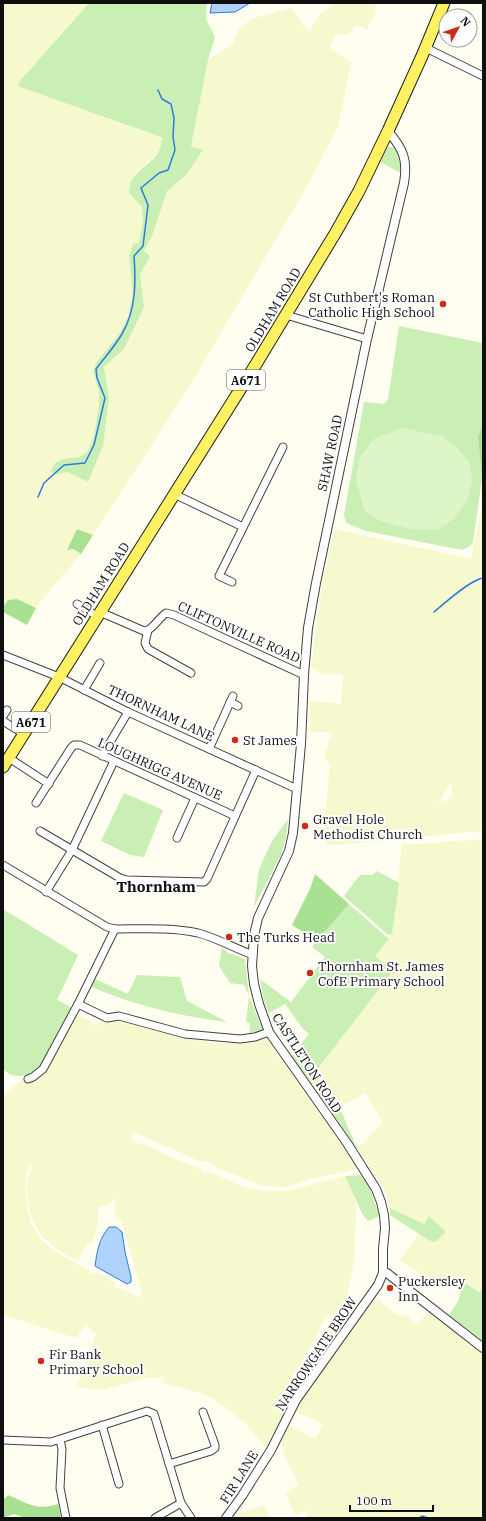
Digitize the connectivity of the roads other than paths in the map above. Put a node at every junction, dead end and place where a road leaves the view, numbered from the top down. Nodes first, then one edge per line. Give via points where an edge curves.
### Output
1 (444, 3) edge
2 (426, 48) junction
3 (483, 76) edge
4 (388, 131) junction
5 (286, 315) junction
6 (368, 338) junction
7 (283, 447) dead end
8 (174, 494) junction
9 (243, 527) junction
10 (232, 582) dead end
11 (77, 604) dead end
12 (98, 614) junction
13 (148, 630) junction
14 (3, 655) edge
15 (100, 663) dead end
16 (191, 673) dead end
17 (304, 674) junction
18 (59, 677) junction
19 (84, 690) junction
20 (238, 706) dead end
21 (128, 712) junction
22 (3, 721) edge
23 (24, 734) junction
24 (209, 749) junction
25 (102, 756) junction
26 (114, 761) junction
27 (6, 762) edge
28 (256, 770) junction
29 (49, 784) junction
30 (297, 789) junction
31 (195, 798) junction
32 (36, 803) dead end
33 (236, 816) junction
34 (40, 831) dead end
35 (177, 838) dead end
36 (72, 850) junction
37 (3, 865) edge
38 (46, 892) junction
39 (115, 929) junction
40 (252, 955) junction
41 (78, 1004) junction
42 (269, 1032) junction
43 (28, 1079) dead end
44 (383, 1273) junction
45 (483, 1348) edge
46 (203, 1412) dead end
47 (102, 1425) junction
48 (3, 1440) edge
49 (60, 1440) junction
50 (270, 1450) joint
51 (169, 1464) junction
52 (119, 1484) dead end
53 (181, 1503) junction
54 (66, 1518) edge
55 (155, 1518) edge
56 (191, 1518) edge
57 (226, 1518) edge

1 - 2 main road, OLDHAM ROAD / A671
2 - 3 street
2 - 4 main road, OLDHAM ROAD / A671
4 - 5 main road, OLDHAM ROAD / A671 via 360,191
4 - 6 street, SHAW ROAD via 404,155 406,172
5 - 6 street
5 - 8 main road, OLDHAM ROAD / A671
6 - 17 street, SHAW ROAD via 316,583 308,628
7 - 9 street
8 - 9 street
8 - 12 main road, OLDHAM ROAD / A671
9 - 10 street via 219,576
11 - 12 street
12 - 13 street via 144,631
12 - 18 main road, OLDHAM ROAD / A671
13 - 16 street via 145,643 148,649
13 - 17 street, CLIFTONVILLE ROAD via 159,617 166,613 174,615
14 - 18 street, THORNHAM LANE
15 - 19 street
17 - 30 street, SHAW ROAD
18 - 19 street, THORNHAM LANE
18 - 23 main road, A671
19 - 21 street, THORNHAM LANE
20 - 24 street via 231,699
21 - 24 street, THORNHAM LANE
21 - 25 street
22 - 23 street
23 - 27 main road, A671
24 - 28 street, THORNHAM LANE
25 - 26 street, LOUGHRIGG AVENUE
25 - 29 street, LOUGHRIGG AVENUE via 80,745 74,745
26 - 31 street, LOUGHRIGG AVENUE
26 - 36 street
27 - 29 street
28 - 30 street, THORNHAM LANE
28 - 33 street
29 - 32 street
30 - 40 street, CASTLETON ROAD via 289,851 260,912
31 - 33 street, LOUGHRIGG AVENUE
31 - 35 street
33 - 36 street via 204,882 127,880
34 - 36 street
36 - 38 street
37 - 38 street
38 - 39 street via 107,927
39 - 40 street via 197,933
39 - 41 street
40 - 42 street, CASTLETON ROAD via 258,1004
41 - 42 street via 107,1018 119,1016 185,1034 240,1039
41 - 43 street via 43,1069
42 - 44 street, CASTLETON ROAD via 376,1189 384,1215
44 - 45 street via 387,1273
44 - 50 street, NARROWGATE BROW via 378,1285 296,1400
46 - 51 street via 215,1448
47 - 49 street
47 - 51 street via 147,1411 154,1414
47 - 52 street
48 - 49 street
49 - 54 street via 60,1488
50 - 57 street, FIR LANE
51 - 53 street
53 - 55 street
53 - 56 street

